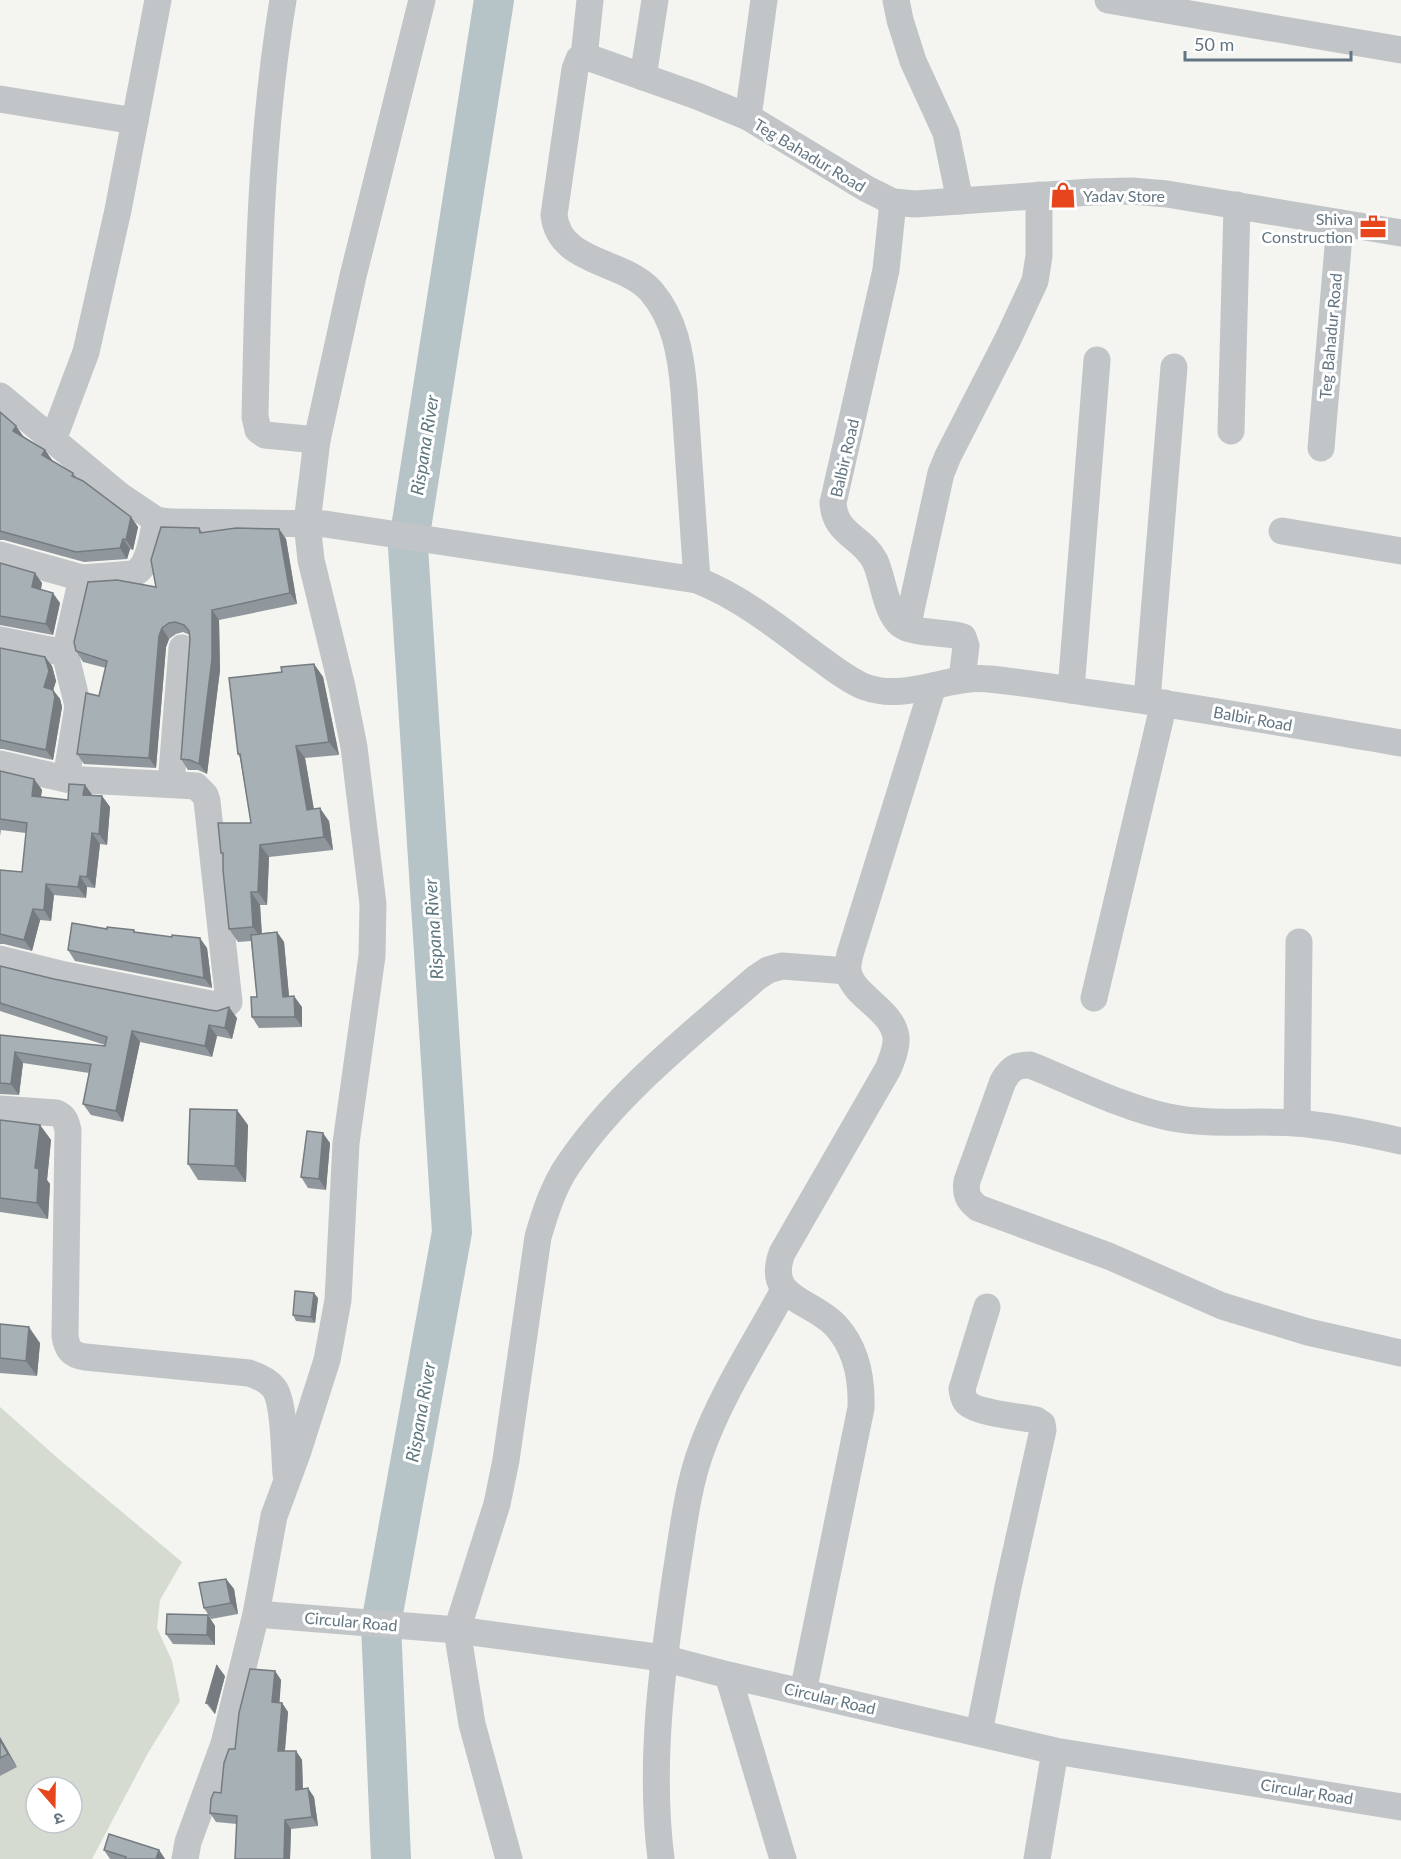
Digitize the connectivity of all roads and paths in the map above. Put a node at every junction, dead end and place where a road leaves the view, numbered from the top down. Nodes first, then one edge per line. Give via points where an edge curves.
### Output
1 (158, 0) edge
2 (283, 0) edge
3 (422, 0) edge
4 (590, 0) edge
5 (656, 0) edge
6 (764, 0) edge
7 (896, 0) edge
8 (1108, 0) edge
9 (1255, 12) edge
10 (1401, 50) edge
11 (587, 58) junction
12 (643, 77) junction
13 (0, 99) edge
14 (748, 117) junction
15 (135, 121) junction
16 (1039, 195) junction
17 (960, 201) junction
18 (892, 202) junction
19 (1237, 205) junction
20 (1340, 223) junction
21 (1401, 233) edge
22 (1097, 360) dead end
23 (1174, 368) dead end
24 (0, 396) edge
25 (1231, 431) dead end
26 (52, 440) junction
27 (317, 440) junction
28 (1321, 448) dead end
29 (156, 520) junction
30 (316, 524) junction
31 (1282, 531) dead end
32 (1401, 551) edge
33 (0, 555) edge
34 (82, 578) junction
35 (697, 580) junction
36 (907, 628) junction
37 (0, 640) edge
38 (182, 648) dead end
39 (65, 653) junction
40 (962, 679) junction
41 (933, 686) junction
42 (1071, 690) junction
43 (1156, 701) junction
44 (1401, 743) edge
45 (0, 764) edge
46 (66, 779) junction
47 (171, 784) junction
48 (1299, 942) dead end
49 (0, 958) edge
50 (848, 971) junction
51 (1094, 998) dead end
52 (0, 1109) edge
53 (1297, 1123) junction
54 (1401, 1141) edge
55 (784, 1290) junction
56 (987, 1307) dead end
57 (1401, 1353) edge
58 (287, 1481) junction
59 (256, 1614) junction
60 (457, 1630) junction
61 (663, 1658) junction
62 (728, 1675) junction
63 (803, 1692) junction
64 (979, 1732) junction
65 (1055, 1750) junction
66 (1401, 1807) edge
67 (185, 1859) edge
68 (509, 1859) edge
69 (661, 1859) edge
70 (783, 1859) edge
71 (1037, 1859) edge

1 - 15 street
2 - 27 street via 265,151 255,417 258,430 265,435
3 - 27 street via 353,276
4 - 11 street
5 - 12 street
6 - 14 street
7 - 17 street via 913,61 946,133
8 - 9 street
9 - 10 street
11 - 12 street, Teg Bahadur Road
11 - 35 street via 579,59 575,69 555,227 569,246 650,289 674,331 684,391
12 - 14 street, Teg Bahadur Road
13 - 15 street
14 - 18 street, Teg Bahadur Road
15 - 26 street via 86,352
16 - 17 street, Teg Bahadur Road
16 - 19 street, Teg Bahadur Road via 1132,191
16 - 36 street via 1035,281 941,473
17 - 18 street, Teg Bahadur Road
18 - 36 street, Balbir Road via 886,270 833,504 837,523 871,554 892,613
19 - 20 street, Teg Bahadur Road
19 - 25 street
20 - 21 street, Teg Bahadur Road
20 - 28 street, Teg Bahadur Road
22 - 42 street
23 - 43 street
24 - 26 street
26 - 29 street
27 - 30 street
29 - 30 street, Balbir Road
29 - 34 street via 140,571
30 - 35 street, Balbir Road
30 - 58 street via 311,560 354,747 374,931 346,1143 338,1300 327,1360
31 - 32 street
33 - 34 street
34 - 39 street
35 - 41 street, Balbir Road via 753,611 865,687 904,691
36 - 40 street via 963,637 966,646
37 - 39 street
38 - 47 street
39 - 46 street via 78,706
40 - 41 street, Balbir Road
40 - 42 street, Balbir Road
41 - 50 street
42 - 43 street, Balbir Road
43 - 44 street, Balbir Road
43 - 51 street
45 - 46 street
46 - 47 street
47 - 49 street via 196,786 207,801 229,1002 221,1006
48 - 53 street
50 - 55 street via 854,983 891,1023 896,1036 894,1051 888,1069 782,1253 777,1266
50 - 60 street via 782,966 768,969 641,1081 567,1166 538,1237 497,1504
52 - 58 street via 56,1113 66,1122 65,1336 70,1352 85,1357 261,1377 274,1389 280,1406
53 - 54 street
53 - 57 street via 1168,1117 1030,1065 1019,1065 1010,1069 1003,1081 965,1192 978,1208 1111,1257 1222,1306 1308,1332
55 - 61 street via 713,1420 694,1470
55 - 63 street via 835,1324 848,1341 862,1387 861,1408
56 - 64 street via 962,1389 964,1399 978,1408 1036,1419 1043,1430
58 - 59 street via 274,1516
59 - 60 street, Circular Road
59 - 67 street via 224,1744
60 - 61 street, Circular Road
60 - 68 street via 472,1724
61 - 62 street, Circular Road
61 - 69 street via 656,1755
62 - 63 street, Circular Road
62 - 70 street
63 - 64 street, Circular Road
64 - 65 street, Circular Road
65 - 66 street, Circular Road
65 - 71 street

